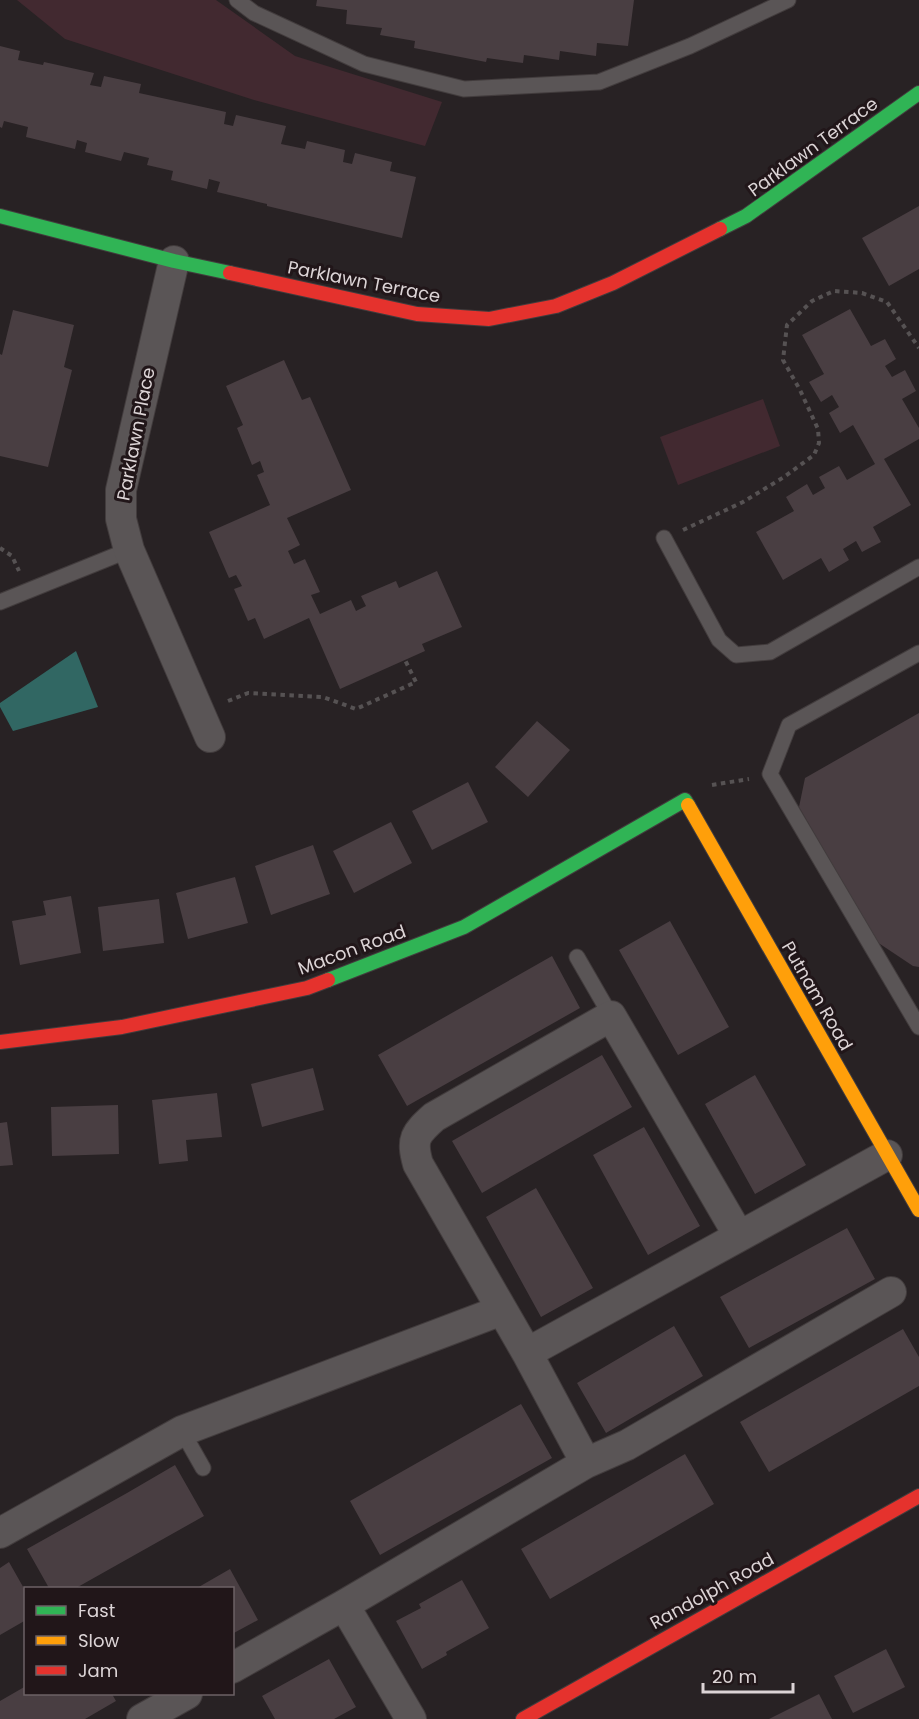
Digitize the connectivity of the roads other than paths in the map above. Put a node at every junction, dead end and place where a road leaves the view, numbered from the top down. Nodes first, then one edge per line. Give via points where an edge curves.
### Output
1 (237, 0) edge
2 (788, 0) edge
3 (919, 93) edge
4 (0, 216) edge
5 (174, 261) junction
6 (664, 538) road end
7 (129, 550) junction
8 (919, 567) edge
9 (0, 602) edge
10 (919, 654) edge
11 (205, 725) road end
12 (685, 800) joint
13 (577, 957) dead end
14 (611, 1016) junction
15 (918, 1024) edge
16 (0, 1042) edge
17 (887, 1155) junction
18 (919, 1210) edge
19 (740, 1236) junction
20 (891, 1293) dead end
21 (502, 1310) junction
22 (527, 1353) junction
23 (182, 1431) junction
24 (586, 1463) junction
25 (203, 1468) dead end
26 (919, 1496) edge
27 (0, 1533) edge
28 (344, 1605) junction
29 (234, 1667) edge
30 (185, 1695) edge
31 (142, 1719) edge
32 (411, 1719) edge
33 (523, 1719) edge

1 - 2 lane via 254,13 363,64 464,89 599,82 690,46
3 - 5 street, Parklawn Terrace via 746,216 613,283 556,306 489,319 417,314
4 - 5 street, Parklawn Terrace
5 - 7 street, Parklawn Place via 121,490 121,519
6 - 8 lane via 719,640 736,655 770,652
7 - 9 lane
7 - 11 street, Parklawn Place
10 - 15 lane via 789,725 770,774
12 - 16 street, Macon Road via 464,927 307,988 122,1027
12 - 17 street, Putnam Road
13 - 14 lane
14 - 19 street
14 - 21 street via 434,1117 419,1130 413,1147 418,1164
17 - 18 street, Putnam Road
17 - 19 street
19 - 22 street
20 - 24 street via 627,1445
21 - 22 street
21 - 23 street
22 - 24 street
23 - 25 lane
23 - 27 street
24 - 28 street
26 - 33 street, Randolph Road
28 - 29 street
28 - 32 street
30 - 31 street

